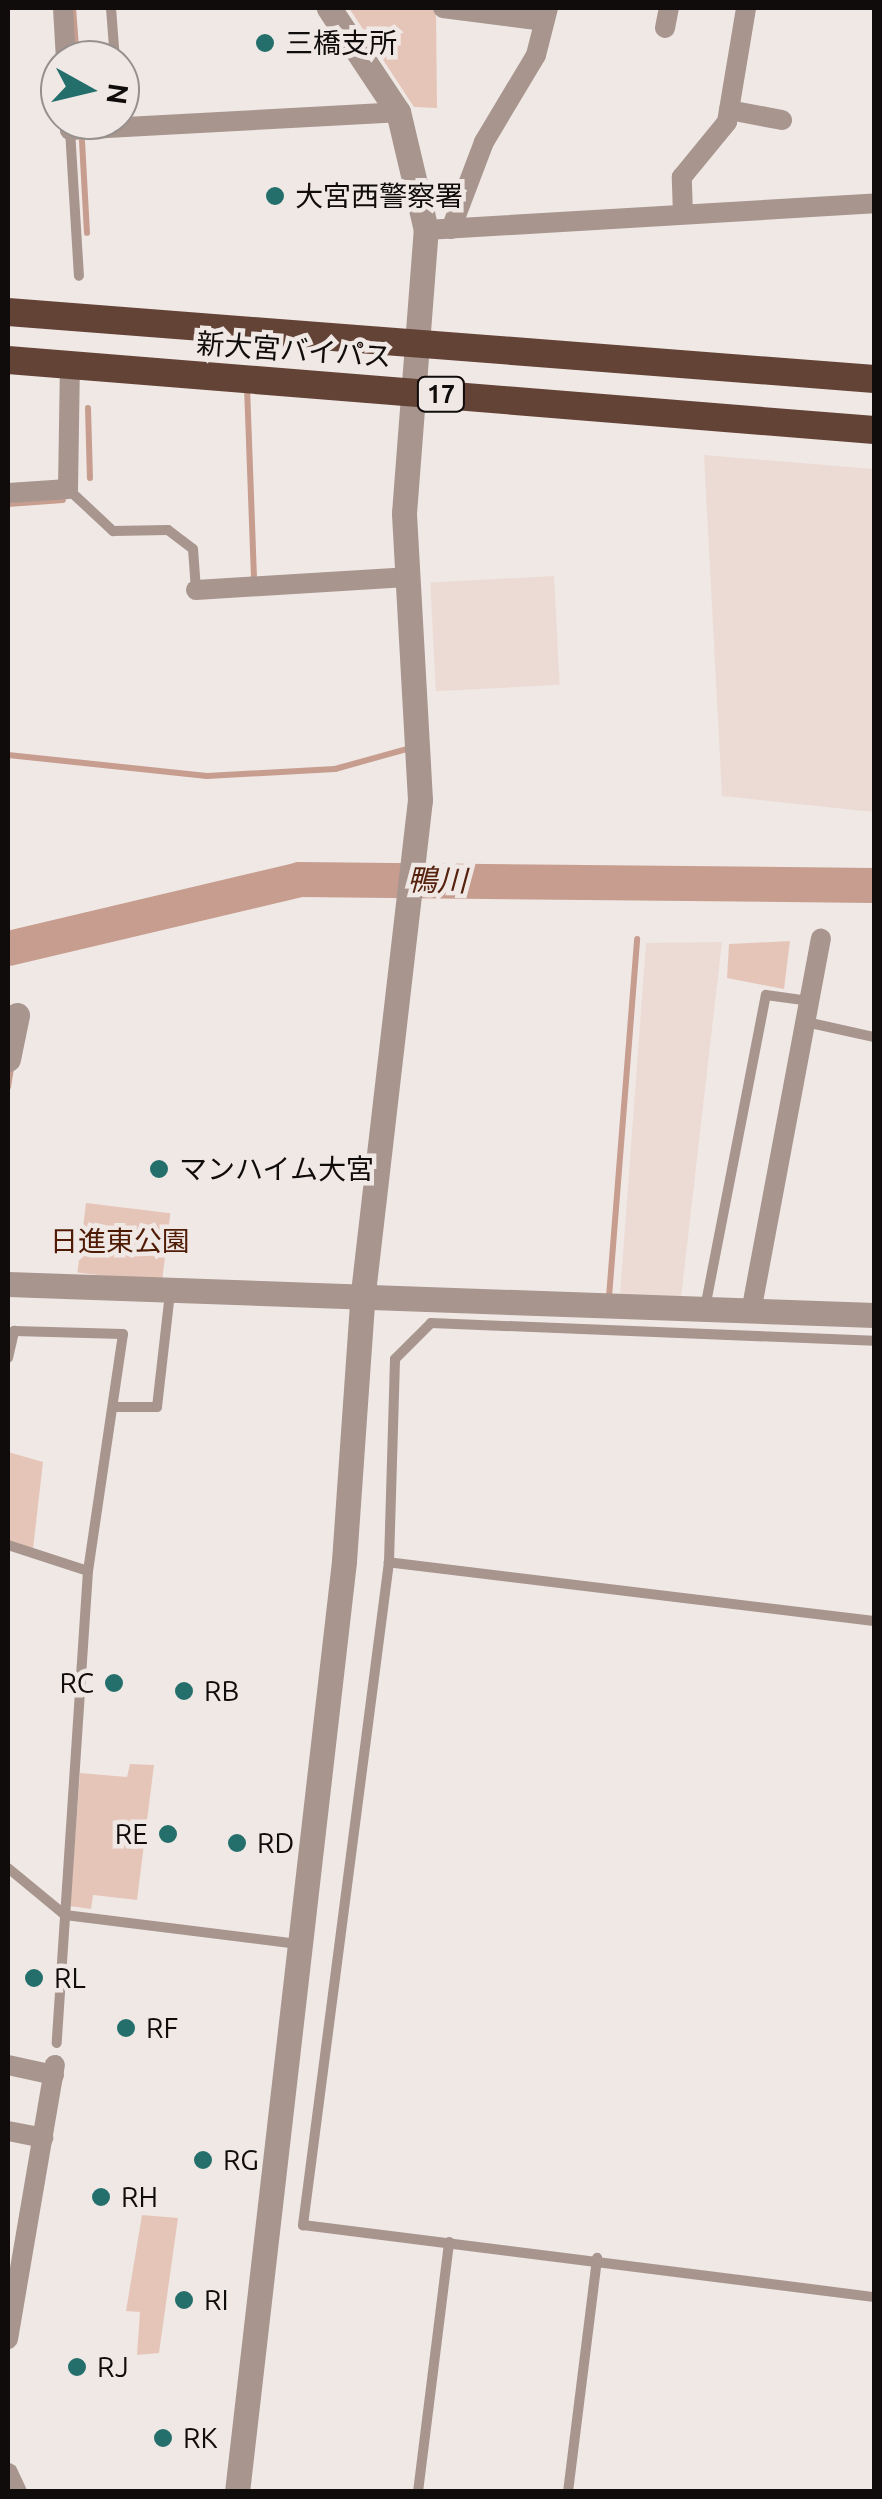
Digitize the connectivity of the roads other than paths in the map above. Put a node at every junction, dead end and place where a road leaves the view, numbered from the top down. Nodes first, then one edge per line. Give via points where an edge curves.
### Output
1 (64, 8) edge
2 (111, 8) edge
3 (329, 8) edge
4 (443, 8) edge
5 (746, 8) edge
6 (546, 14) edge
7 (65, 40) edge
8 (113, 40) edge
9 (729, 110) junction
10 (398, 112) junction
11 (782, 120) dead end
12 (140, 123) edge
13 (71, 140) edge
14 (874, 203) edge
15 (683, 214) junction
16 (439, 230) junction
17 (78, 276) dead end
18 (8, 312) edge
19 (418, 347) junction
20 (8, 360) edge
21 (70, 365) junction
22 (874, 379) edge
23 (413, 392) junction
24 (874, 430) edge
25 (68, 489) junction
26 (8, 494) edge
27 (407, 577) junction
28 (196, 590) joint
29 (822, 938) dead end
30 (808, 1012) junction
31 (17, 1015) dead end
32 (874, 1037) edge
33 (8, 1059) edge
34 (8, 1284) edge
35 (170, 1293) junction
36 (362, 1300) junction
37 (705, 1310) junction
38 (751, 1312) junction
39 (874, 1315) edge
40 (874, 1342) edge
41 (8, 1358) edge
42 (114, 1407) junction
43 (8, 1545) edge
44 (389, 1562) junction
45 (88, 1571) junction
46 (874, 1621) edge
47 (8, 1868) edge
48 (65, 1915) junction
49 (301, 1944) junction
50 (55, 2061) junction
51 (8, 2065) edge
52 (8, 2131) edge
53 (43, 2138) junction
54 (16, 2239) edge
55 (449, 2242) junction
56 (597, 2258) junction
57 (874, 2297) edge
58 (8, 2339) edge
59 (8, 2473) edge
60 (17, 2492) edge
61 (237, 2492) edge
62 (418, 2492) edge
63 (568, 2492) edge

1 - 7 street
2 - 8 lane
3 - 10 street
4 - 6 street
5 - 9 street
6 - 16 street
9 - 11 street
9 - 15 street via 682,177
10 - 12 street
10 - 16 street
13 - 17 lane
14 - 15 street
15 - 16 street
16 - 19 street
18 - 19 highway, 新大宮バイパス / 17
19 - 22 highway, 新大宮バイパス / 17
19 - 23 street
20 - 21 highway, 新大宮バイパス / 17
21 - 23 highway, 新大宮バイパス / 17
21 - 25 street
23 - 24 highway, 新大宮バイパス / 17
23 - 27 street
25 - 26 street
25 - 28 lane via 113,531 168,530 193,549
27 - 28 street
27 - 36 street via 419,810
29 - 30 street
30 - 32 lane
30 - 37 lane via 766,995
30 - 38 street
31 - 33 street
34 - 35 street
35 - 36 street
35 - 42 lane via 156,1407
36 - 37 street
36 - 49 street
37 - 38 street
38 - 39 street
40 - 44 lane via 431,1323 395,1359
41 - 42 lane via 14,1331 123,1334
42 - 45 lane
43 - 45 lane
44 - 46 lane
44 - 55 lane via 304,2225
45 - 48 lane
47 - 48 lane
48 - 49 lane
48 - 50 lane
49 - 61 street
50 - 51 street
50 - 53 street
52 - 53 street
53 - 54 street
54 - 58 street
55 - 56 lane
55 - 62 lane
56 - 57 lane
56 - 63 lane
59 - 60 street

